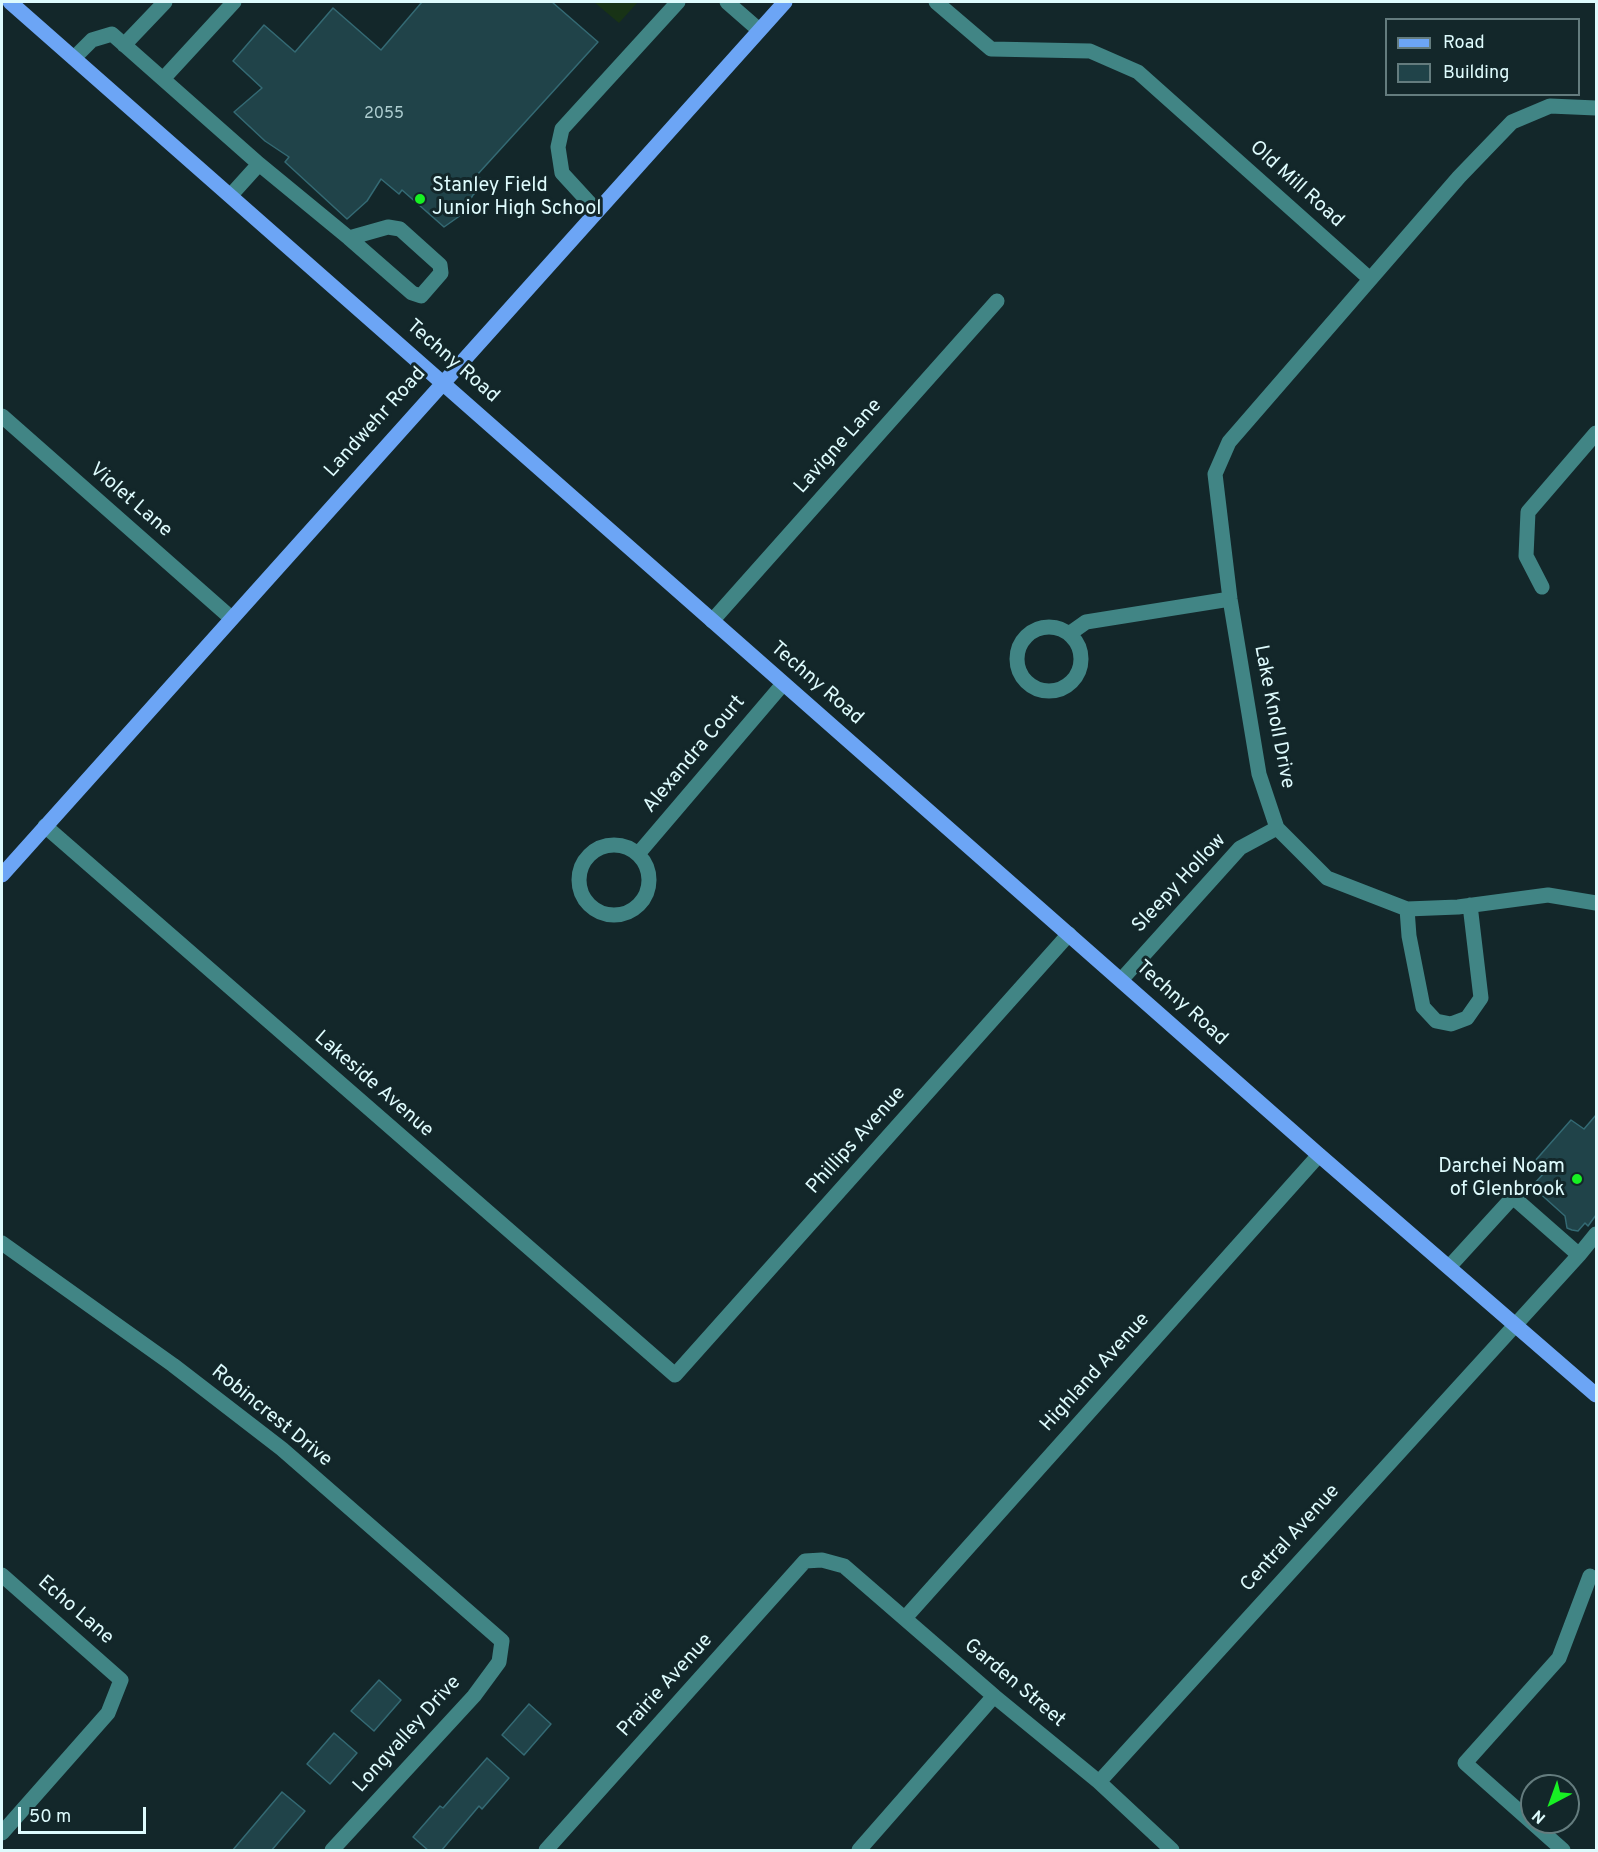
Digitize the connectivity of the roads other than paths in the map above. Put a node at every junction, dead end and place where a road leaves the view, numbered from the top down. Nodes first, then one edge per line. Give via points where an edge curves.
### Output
1 (10, 2) edge
2 (165, 2) edge
3 (234, 2) edge
4 (678, 2) edge
5 (727, 2) edge
6 (785, 2) edge
7 (936, 2) edge
8 (759, 30) junction
9 (124, 45) junction
10 (74, 58) junction
11 (163, 80) junction
12 (1596, 108) edge
13 (259, 164) junction
14 (231, 195) junction
15 (596, 210) junction
16 (349, 238) junction
17 (1370, 279) junction
18 (997, 301) dead end
19 (442, 381) junction
20 (2, 416) edge
21 (1596, 433) edge
22 (1542, 587) dead end
23 (1230, 599) junction
24 (230, 617) junction
25 (712, 621) junction
26 (1070, 634) junction
27 (783, 684) junction
28 (45, 826) junction
29 (1276, 828) junction
30 (638, 854) junction
31 (2, 874) edge
32 (1596, 903) edge
33 (1470, 905) junction
34 (1407, 909) junction
35 (1069, 934) junction
36 (1122, 979) junction
37 (1318, 1155) junction
38 (1596, 1234) edge
39 (2, 1243) edge
40 (1579, 1255) junction
41 (1449, 1267) junction
42 (1514, 1324) junction
43 (675, 1375) joint
44 (1596, 1395) edge
45 (822, 1560) joint
46 (2, 1575) edge
47 (1590, 1576) dead end
48 (906, 1618) junction
49 (502, 1641) joint
50 (994, 1696) junction
51 (1099, 1782) junction
52 (2, 1833) edge
53 (332, 1851) edge
54 (546, 1851) edge
55 (860, 1851) edge
56 (1172, 1851) edge
57 (1563, 1851) edge

1 - 10 main road, Techny Road
2 - 9 street
3 - 11 street
4 - 15 street via 562,129 558,147 562,172
5 - 8 street
6 - 8 main road, Landwehr Road
7 - 17 street, Old Mill Road via 992,49 1090,51 1138,72
8 - 15 main road, Landwehr Road
9 - 10 street via 112,34 92,40
9 - 11 street
10 - 14 main road, Techny Road
11 - 13 street
12 - 17 street via 1550,106 1512,122
13 - 14 street
13 - 16 street
14 - 19 main road, Techny Road
15 - 19 main road, Landwehr Road
16 - 16 street via 412,293 421,296 441,273 440,265 400,229 388,227
17 - 23 street, Lake Knoll Drive via 1229,442 1215,474
18 - 25 street, Lavigne Lane
19 - 24 main road, Landwehr Road
19 - 25 main road, Techny Road
20 - 24 street, Violet Lane
21 - 22 street via 1528,512 1526,556
23 - 26 street via 1086,622
23 - 29 street, Lake Knoll Drive via 1259,774
24 - 28 main road, Landwehr Road
25 - 27 main road, Techny Road
26 - 26 street via 1050,627 1039,628 1022,640 1017,660 1024,680 1050,691 1071,681 1081,662 1078,646
27 - 30 street, Alexandra Court
27 - 35 main road, Techny Road
28 - 31 main road, Landwehr Road
28 - 43 street, Lakeside Avenue
29 - 34 street, Lake Knoll Drive via 1327,878
29 - 36 street, Sleepy Hollow via 1240,848
30 - 30 street via 614,845 591,854 579,876 586,901 600,912 617,915 640,903 649,878
32 - 33 street, Lake Knoll Drive via 1548,895
33 - 34 street, Lake Knoll Drive
33 - 34 street via 1481,998 1467,1018 1451,1024 1436,1021 1423,1007
35 - 36 main road, Techny Road
35 - 43 street, Phillips Avenue
36 - 37 main road, Techny Road
37 - 41 main road, Techny Road
37 - 48 street, Highland Avenue
38 - 40 street, Central Avenue
39 - 49 street, Robincrest Drive via 173,1365 282,1449
40 - 41 street via 1513,1197
40 - 42 street, Central Avenue
41 - 42 main road, Techny Road
42 - 44 main road, Techny Road
42 - 51 street, Central Avenue
45 - 48 street, Garden Street via 844,1566
45 - 54 street, Prairie Avenue via 805,1561
46 - 52 street, Echo Lane via 121,1680 108,1713
47 - 57 street via 1559,1658 1465,1763
48 - 50 street, Garden Street
49 - 53 street, Longvalley Drive via 499,1662 474,1696
50 - 51 street, Garden Street
50 - 55 street
51 - 56 street, Garden Street

